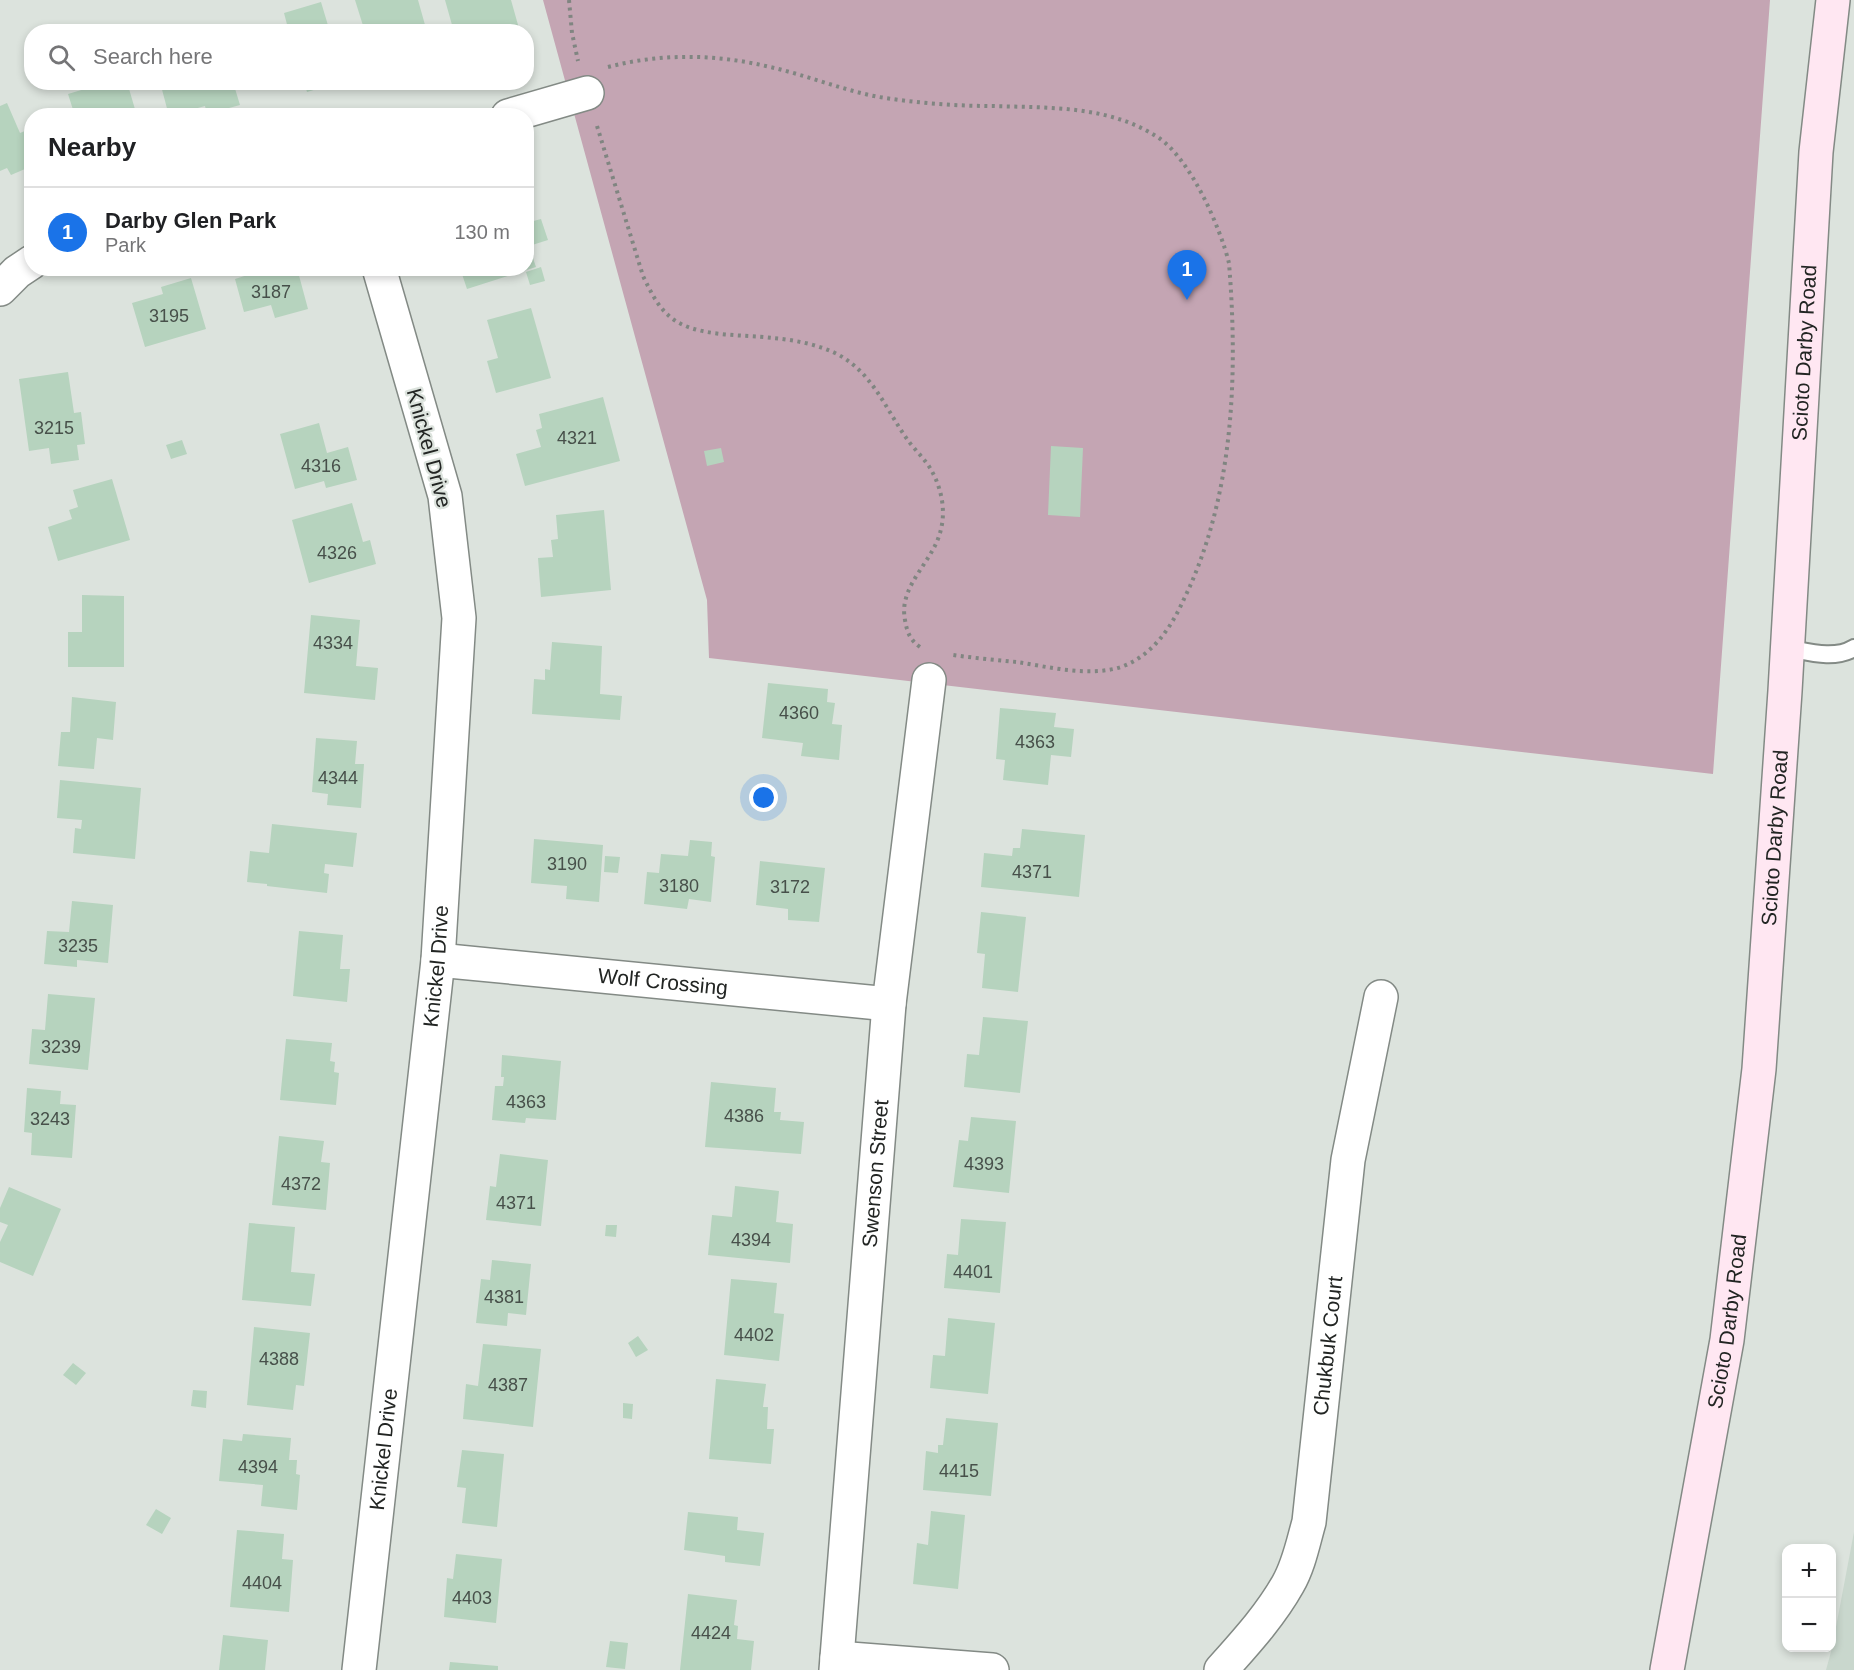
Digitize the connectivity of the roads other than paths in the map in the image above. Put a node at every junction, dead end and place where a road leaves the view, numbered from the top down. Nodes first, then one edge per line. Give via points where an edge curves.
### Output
1 (1833, 0) edge
2 (584, 83) road end
3 (526, 108) edge
4 (24, 267) edge
5 (381, 276) edge
6 (0, 290) edge
7 (1787, 648) junction
8 (1854, 648) edge
9 (929, 666) road end
10 (438, 960) junction
11 (1381, 997) dead end
12 (889, 1004) junction
13 (837, 1664) edge
14 (359, 1670) edge
15 (992, 1670) edge
16 (1221, 1670) edge
17 (1667, 1670) edge

1 - 7 main road, Scioto Darby Road via 1816,152
2 - 3 street
4 - 6 street
5 - 10 street, Knickel Drive via 445,496 459,618
7 - 8 lane via 1831,655
7 - 17 main road, Scioto Darby Road via 1750,1155 1727,1340
9 - 12 street, Swenson Street
10 - 12 street, Wolf Crossing
10 - 14 street, Knickel Drive
11 - 16 street, Chukbuk Court via 1348,1160 1309,1522 1288,1584 1258,1628
12 - 13 street, Swenson Street
13 - 15 street

